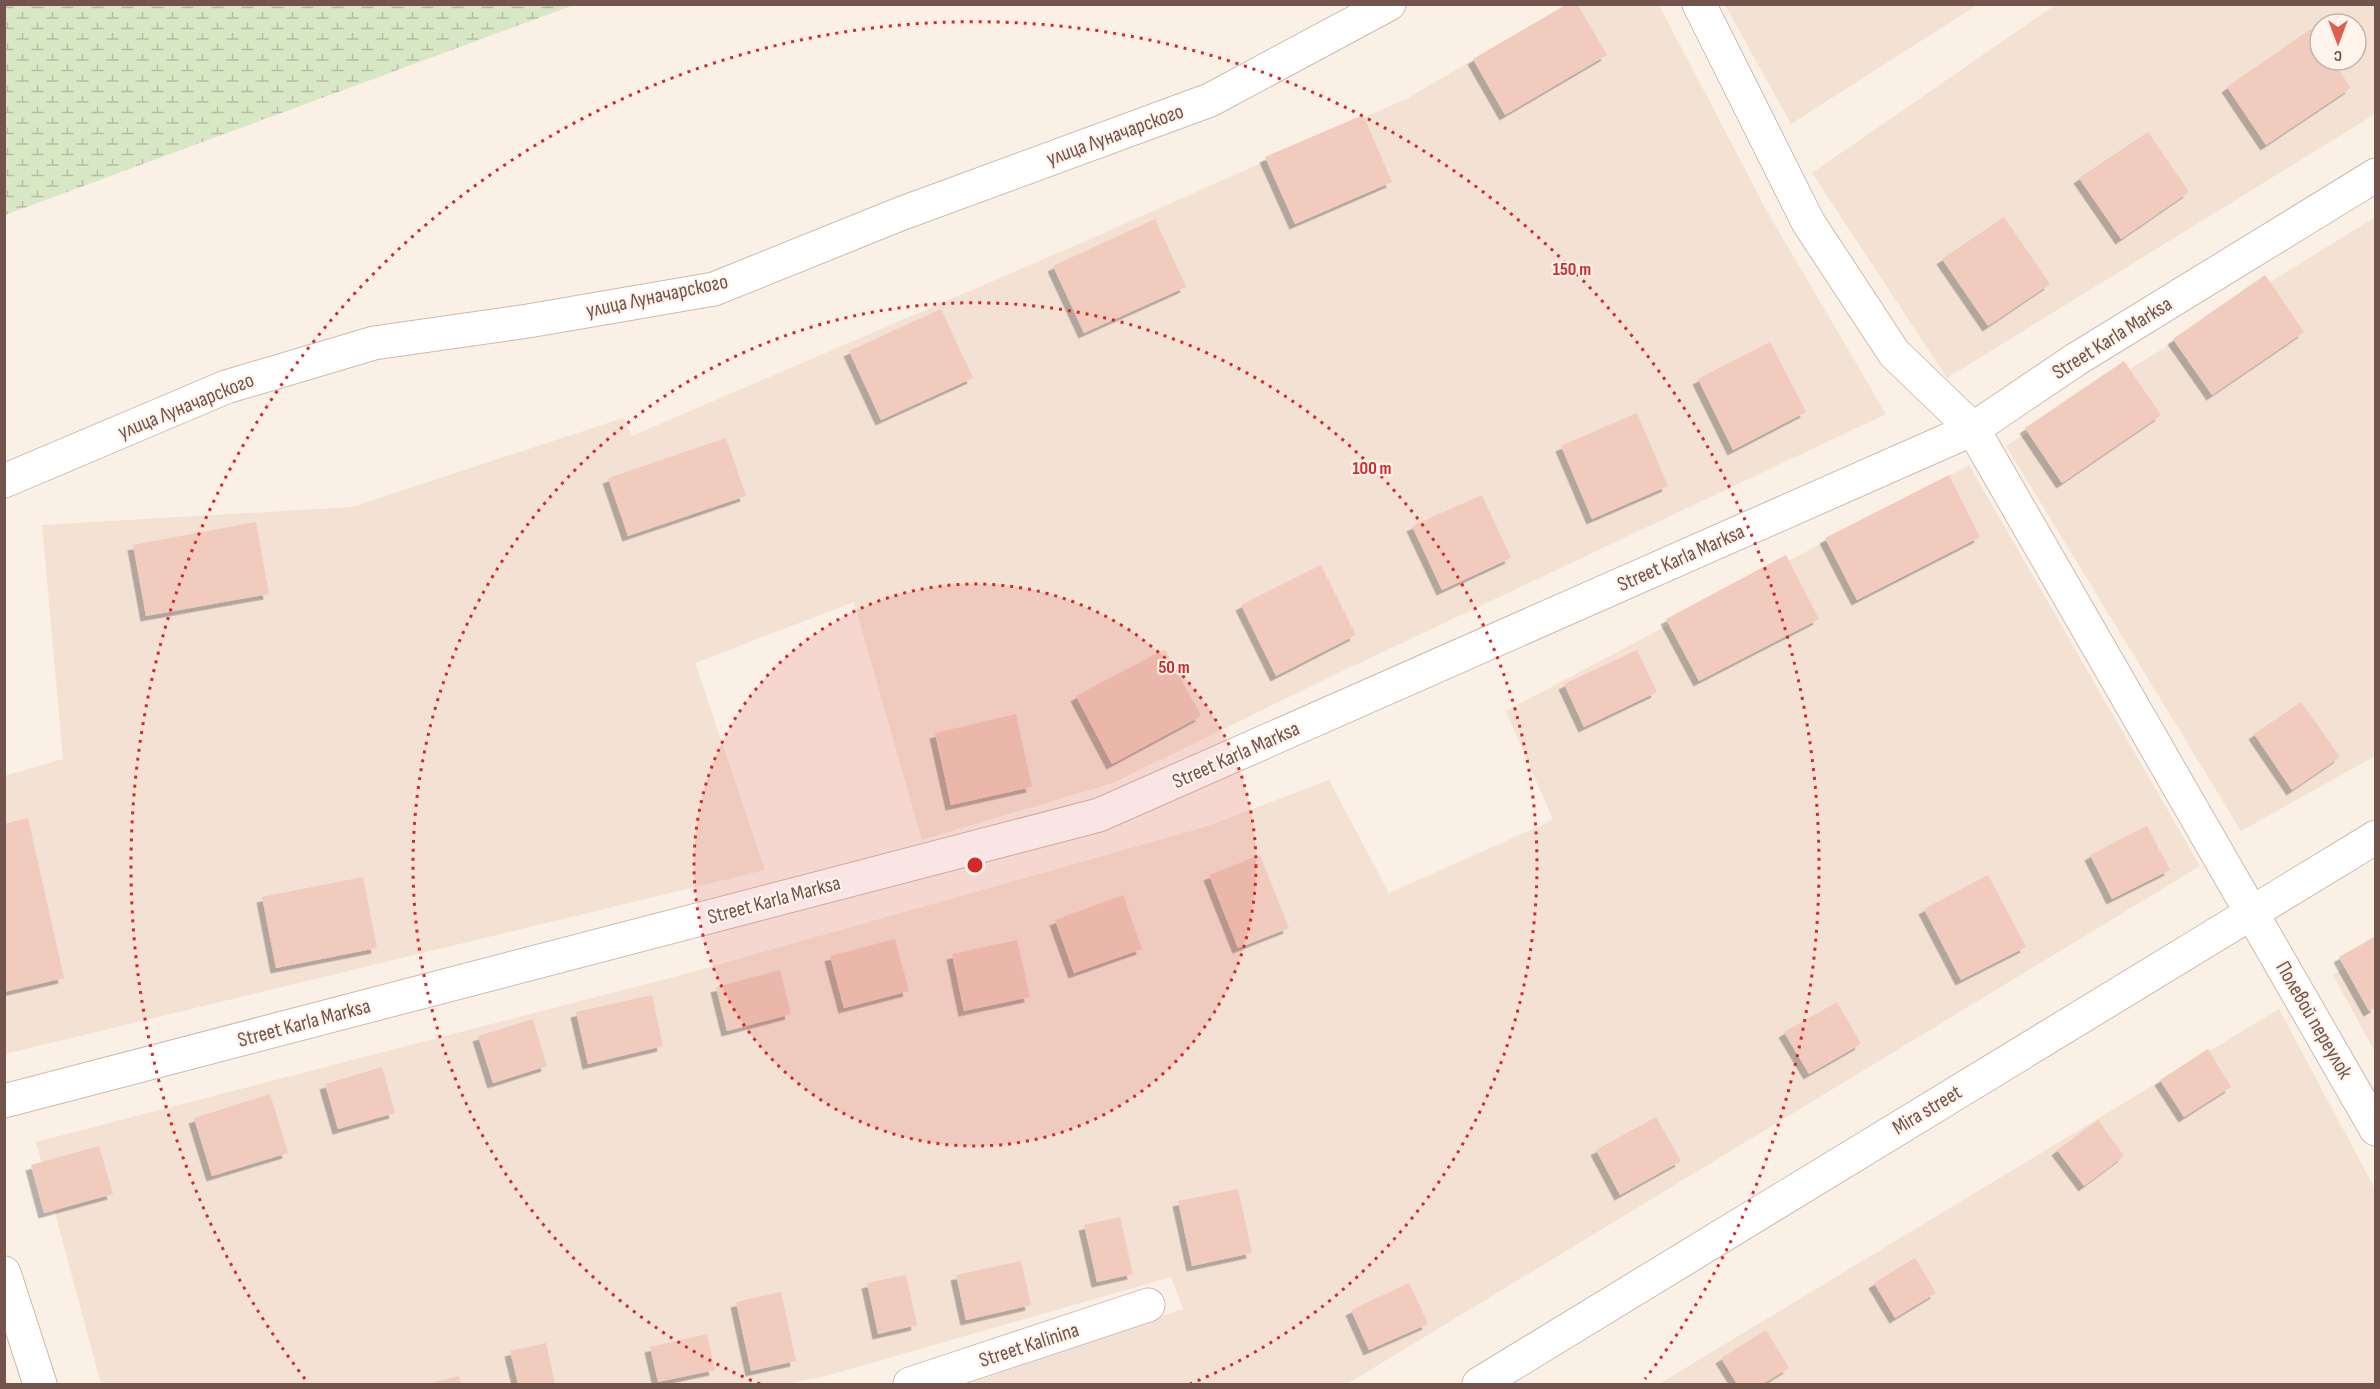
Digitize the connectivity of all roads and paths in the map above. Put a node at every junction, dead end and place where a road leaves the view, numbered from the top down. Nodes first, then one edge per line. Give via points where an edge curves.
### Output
1 (1389, 4) edge
2 (1699, 4) edge
3 (2376, 176) edge
4 (1973, 429) junction
5 (4, 481) edge
6 (2376, 837) edge
7 (2252, 911) junction
8 (4, 1101) edge
9 (2376, 1129) edge
10 (4, 1273) edge
11 (1148, 1305) dead end
12 (40, 1384) edge
13 (910, 1384) edge
14 (1479, 1384) edge

1 - 5 street, улица Луначарского via 1210,100 900,214 714,289 374,343 226,387
2 - 4 street, Полевой переулок via 1808,222 1894,353
3 - 4 street, Street Karla Marksa via 2074,360
4 - 7 street, Полевой переулок
4 - 8 street, Street Karla Marksa via 1100,815
6 - 7 street, Mira street
7 - 9 street, Полевой переулок
7 - 14 street, Mira street
10 - 12 street
11 - 13 street, Street Kalinina

